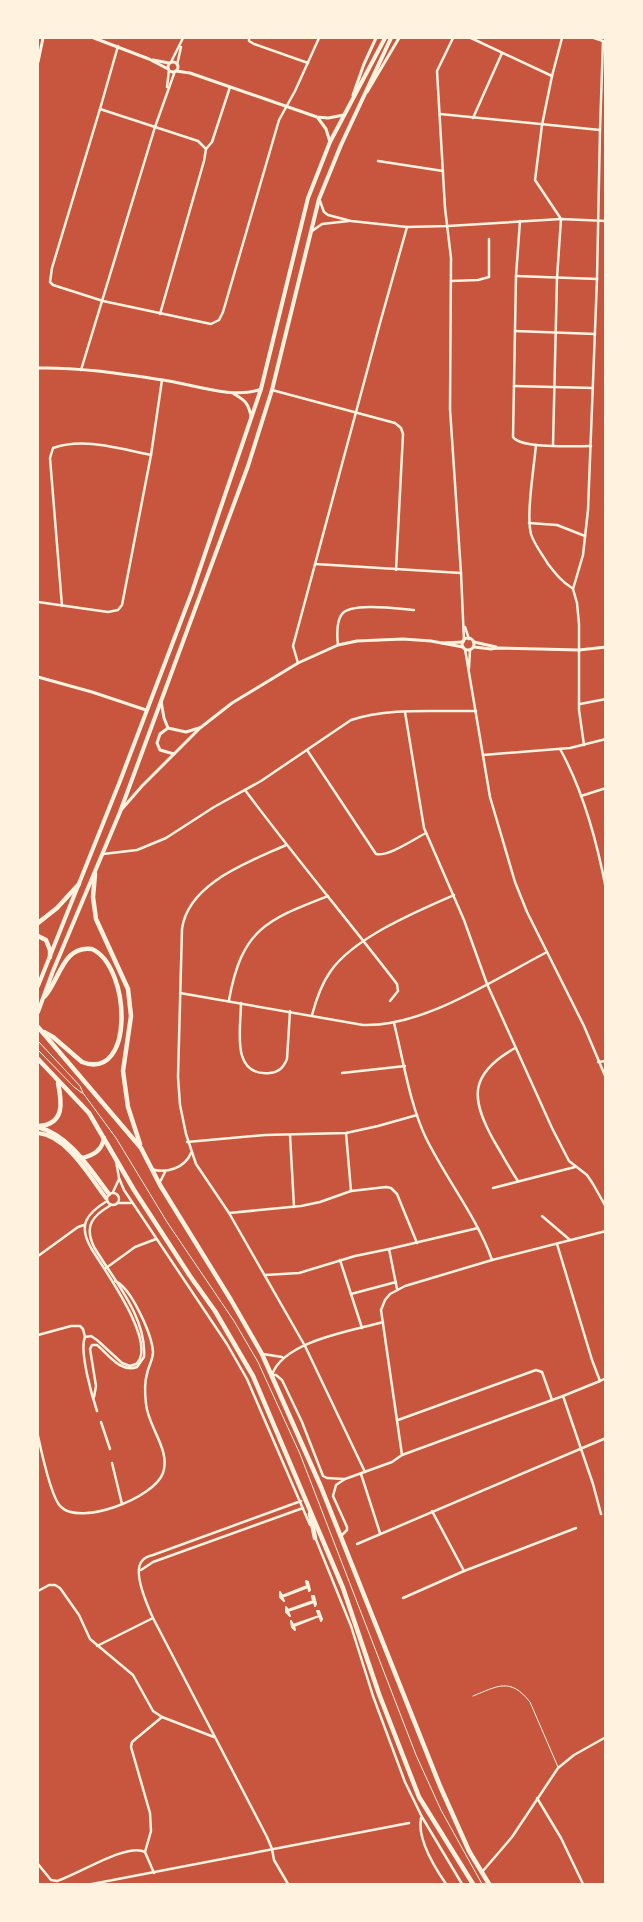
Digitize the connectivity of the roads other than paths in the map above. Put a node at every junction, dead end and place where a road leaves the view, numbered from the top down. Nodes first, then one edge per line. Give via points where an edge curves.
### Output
1 (94, 38) edge
2 (184, 38) edge
3 (249, 38) edge
4 (319, 38) edge
5 (376, 38) edge
6 (385, 38) edge
7 (391, 38) edge
8 (399, 38) edge
9 (453, 38) edge
10 (471, 38) edge
11 (562, 38) edge
12 (594, 38) edge
13 (44, 39) edge
14 (604, 42) edge
15 (181, 43) junction
16 (118, 46) junction
17 (502, 53) junction
18 (149, 59) junction
19 (38, 62) edge
20 (170, 63) junction
21 (308, 63) junction
22 (178, 65) junction
23 (169, 69) junction
24 (175, 71) junction
25 (190, 73) junction
26 (552, 76) junction
27 (230, 87) junction
28 (167, 91) junction
29 (352, 100) junction
30 (362, 102) junction
31 (286, 106) junction
32 (100, 109) junction
33 (440, 114) junction
34 (344, 115) junction
35 (317, 117) junction
36 (473, 118) junction
37 (542, 125) junction
38 (155, 127) junction
39 (600, 130) junction
40 (330, 142) junction
41 (206, 148) junction
42 (378, 161) dead end
43 (442, 170) junction
44 (319, 199) junction
45 (561, 219) junction
46 (599, 220) junction
47 (350, 221) junction
48 (520, 221) junction
49 (606, 221) edge
50 (448, 226) junction
51 (407, 227) junction
52 (310, 234) junction
53 (489, 239) dead end
54 (516, 276) junction
55 (557, 278) junction
56 (597, 279) junction
57 (451, 281) junction
58 (103, 301) junction
59 (160, 314) junction
60 (515, 331) junction
61 (555, 333) junction
62 (595, 334) junction
63 (38, 368) edge
64 (82, 370) junction
65 (162, 380) junction
66 (514, 386) junction
67 (554, 388) junction
68 (593, 388) junction
69 (260, 389) junction
70 (272, 390) junction
71 (234, 394) junction
72 (357, 411) junction
73 (251, 417) junction
74 (536, 445) junction
75 (553, 445) junction
76 (591, 446) junction
77 (151, 455) junction
78 (529, 523) junction
79 (585, 536) junction
80 (315, 564) junction
81 (396, 570) junction
82 (462, 573) junction
83 (573, 589) junction
84 (38, 602) edge
85 (62, 606) junction
86 (414, 610) dead end
87 (464, 626) junction
88 (469, 638) junction
89 (463, 641) junction
90 (474, 642) junction
91 (442, 643) junction
92 (338, 644) junction
93 (606, 647) edge
94 (464, 648) junction
95 (497, 648) junction
96 (472, 649) junction
97 (579, 650) junction
98 (298, 663) junction
99 (469, 668) junction
100 (38, 676) edge
101 (606, 699) edge
102 (161, 701) junction
103 (580, 704) junction
104 (146, 710) junction
105 (476, 711) junction
106 (405, 712) junction
107 (168, 728) junction
108 (200, 728) junction
109 (606, 740) edge
110 (584, 745) junction
111 (560, 749) junction
112 (307, 750) junction
113 (174, 754) junction
114 (482, 755) junction
115 (606, 788) edge
116 (246, 790) junction
117 (582, 796) junction
118 (120, 812) junction
119 (426, 833) junction
120 (286, 845) junction
121 (103, 854) junction
122 (606, 866) edge
123 (601, 867) junction
124 (95, 874) junction
125 (79, 884) junction
126 (606, 889) edge
127 (328, 896) junction
128 (454, 896) junction
129 (38, 923) edge
130 (38, 936) edge
131 (364, 941) junction
132 (547, 952) junction
133 (50, 957) junction
134 (487, 984) junction
135 (38, 986) edge
136 (180, 993) junction
137 (44, 996) junction
138 (229, 1000) junction
139 (390, 1000) dead end
140 (241, 1002) junction
141 (290, 1011) junction
142 (38, 1012) edge
143 (312, 1015) junction
144 (394, 1023) junction
145 (39, 1029) edge
146 (38, 1041) edge
147 (515, 1048) junction
148 (38, 1050) edge
149 (38, 1059) edge
150 (606, 1061) edge
151 (598, 1062) junction
152 (405, 1066) junction
153 (342, 1073) dead end
154 (605, 1076) edge
155 (58, 1081) junction
156 (83, 1093) junction
157 (417, 1115) junction
158 (38, 1127) edge
159 (38, 1133) edge
160 (346, 1133) junction
161 (290, 1135) junction
162 (104, 1136) junction
163 (187, 1142) junction
164 (141, 1148) junction
165 (191, 1152) junction
166 (81, 1158) junction
167 (116, 1158) junction
168 (185, 1162) junction
169 (196, 1164) junction
170 (576, 1167) junction
171 (150, 1168) junction
172 (166, 1171) junction
173 (119, 1178) junction
174 (518, 1181) junction
175 (160, 1185) junction
176 (493, 1188) dead end
177 (351, 1191) junction
178 (109, 1196) junction
179 (118, 1203) junction
180 (132, 1203) junction
181 (111, 1205) junction
182 (294, 1207) junction
183 (606, 1207) edge
184 (229, 1213) junction
185 (542, 1216) dead end
186 (84, 1225) junction
187 (478, 1228) junction
188 (606, 1231) edge
189 (156, 1239) junction
190 (570, 1240) junction
191 (417, 1242) junction
192 (557, 1244) junction
193 (389, 1249) junction
194 (38, 1256) edge
195 (340, 1260) junction
196 (492, 1260) junction
197 (106, 1268) junction
198 (265, 1275) junction
199 (114, 1281) junction
200 (396, 1282) junction
201 (397, 1289) junction
202 (351, 1294) junction
203 (383, 1322) junction
204 (362, 1328) junction
205 (38, 1335) edge
206 (86, 1337) junction
207 (84, 1346) junction
208 (90, 1346) junction
209 (305, 1346) junction
210 (262, 1354) junction
211 (284, 1357) junction
212 (272, 1375) junction
213 (606, 1378) edge
214 (600, 1381) junction
215 (563, 1396) junction
216 (94, 1398) junction
217 (552, 1400) junction
218 (268, 1406) junction
219 (261, 1409) junction
220 (97, 1411) dead end
221 (397, 1420) junction
222 (101, 1422) dead end
223 (38, 1436) edge
224 (606, 1438) edge
225 (110, 1449) dead end
226 (581, 1449) junction
227 (402, 1455) junction
228 (112, 1463) dead end
229 (365, 1472) junction
230 (361, 1474) junction
231 (346, 1479) junction
232 (307, 1500) junction
233 (301, 1501) junction
234 (122, 1504) junction
235 (303, 1508) junction
236 (432, 1511) junction
237 (601, 1514) dead end
238 (576, 1528) dead end
239 (380, 1533) junction
240 (341, 1536) junction
241 (316, 1538) junction
242 (357, 1544) dead end
243 (140, 1571) junction
244 (464, 1571) junction
245 (38, 1591) edge
246 (309, 1591) joint
247 (403, 1598) dead end
248 (315, 1606) joint
249 (153, 1618) junction
250 (321, 1620) joint
251 (97, 1646) junction
252 (473, 1696) dead end
253 (162, 1717) junction
254 (214, 1737) junction
255 (606, 1737) edge
256 (558, 1768) junction
257 (538, 1798) junction
258 (422, 1817) junction
259 (409, 1823) dead end
260 (272, 1849) junction
261 (145, 1852) junction
262 (38, 1864) edge
263 (482, 1872) junction
264 (154, 1873) junction
265 (92, 1884) edge
266 (288, 1884) edge
267 (446, 1884) edge
268 (462, 1884) edge
269 (473, 1884) edge
270 (482, 1884) edge
271 (489, 1884) edge
272 (583, 1884) edge

1 - 16 street
2 - 15 street
3 - 21 street via 254,44
4 - 21 street
5 - 29 street
6 - 29 main road
7 - 30 main road
8 - 30 street
9 - 33 street via 437,71
10 - 17 street
11 - 26 street
12 - 14 street
13 - 19 street
14 - 39 street
15 - 20 street
15 - 22 street
16 - 18 street
16 - 32 street
17 - 26 street
17 - 36 street
18 - 20 street
18 - 23 street
20 - 22 street
20 - 23 street
21 - 31 street
22 - 24 street
22 - 25 street
23 - 24 street
23 - 28 street
24 - 25 street
24 - 28 street
25 - 27 street
26 - 37 street
27 - 31 street
27 - 41 street via 212,142
28 - 38 street
29 - 34 main road
30 - 44 main road
31 - 35 street
31 - 59 street via 279,120 221,317 217,322 205,324
32 - 38 street
32 - 58 street via 50,282
33 - 36 street
33 - 43 street
34 - 35 street
34 - 40 main road
35 - 40 street
36 - 37 street
37 - 39 street
37 - 45 street via 535,180
38 - 41 street via 198,141
38 - 58 street
39 - 46 street
40 - 69 main road via 308,198
41 - 59 street
42 - 43 street
43 - 50 street
44 - 47 street via 328,215
44 - 52 main road
45 - 46 street
45 - 48 street
45 - 55 street
46 - 49 street
46 - 56 street
47 - 51 street
47 - 52 street via 322,224
48 - 50 street
48 - 54 street
50 - 51 street
50 - 57 street
51 - 72 street
52 - 70 main road
53 - 57 street via 489,277
54 - 55 street
54 - 60 street
55 - 56 street
55 - 61 street
56 - 62 street
57 - 82 street via 450,409
58 - 59 street
58 - 64 street
60 - 61 street
60 - 66 street
61 - 62 street
61 - 67 street
62 - 68 street
63 - 64 street
64 - 65 street
65 - 71 street
65 - 77 street
66 - 67 street
66 - 74 street via 513,438 517,442
67 - 68 street
67 - 75 street
68 - 76 street
69 - 71 street
69 - 73 main road
70 - 72 street
70 - 102 main road via 245,475
71 - 73 street via 247,403
72 - 80 street
72 - 81 street via 395,423 402,431
73 - 104 main road via 192,592
74 - 75 street
74 - 78 street
75 - 76 street
76 - 79 street
77 - 85 street via 122,605 114,612
77 - 85 street via 86,444 53,448 50,458
78 - 79 street via 557,525
78 - 83 street via 532,536 546,560 559,578
79 - 83 street via 581,566
80 - 81 street
80 - 98 street via 293,646
81 - 82 street
82 - 87 street
83 - 97 street via 578,610
84 - 85 street
86 - 92 street via 379,607 346,611 338,628
87 - 88 street
87 - 89 street
88 - 89 street
88 - 90 street
89 - 91 street
89 - 94 street
90 - 95 street
90 - 96 street
91 - 92 street via 387,640
91 - 94 street
92 - 98 street
93 - 97 street
94 - 96 street
94 - 99 street
95 - 96 street
95 - 97 street
96 - 99 street
97 - 103 street
98 - 108 street via 232,703
99 - 105 street
100 - 104 street
101 - 103 street
102 - 107 street
102 - 118 main road
103 - 110 street
104 - 125 main road
105 - 106 street
105 - 114 street
106 - 112 street via 367,715 352,720
106 - 119 street
107 - 108 street via 186,732
107 - 113 street via 160,734 157,743 160,750
108 - 113 street
109 - 110 street
110 - 111 street
111 - 114 street
111 - 117 street
112 - 116 street
112 - 119 street via 376,854 389,852
113 - 118 street
114 - 132 street via 490,797 512,874
115 - 117 street
116 - 120 street
116 - 121 street via 158,842 137,850
117 - 123 street
118 - 121 main road
119 - 128 street
120 - 127 street
120 - 136 street via 226,875 192,901 182,929
121 - 124 main road
122 - 123 street
123 - 126 street
124 - 137 main road
124 - 164 main road via 93,897 96,919 128,989 131,1016 124,1085
125 - 129 main road
125 - 133 main road
127 - 131 street
127 - 138 street via 280,916 258,931 240,958
128 - 131 street via 409,915
128 - 134 street
130 - 133 main road via 46,940
131 - 139 street via 397,984 398,991
131 - 143 street via 336,963 319,993
132 - 134 street
132 - 151 street
133 - 135 main road
134 - 144 street via 434,1010
134 - 147 street
136 - 138 street
136 - 163 street via 178,1086
137 - 142 main road
137 - 145 main road via 67,957 79,950 92,949 103,956 115,979 121,1001 122,1025 114,1052 105,1061 94,1064 82,1062
138 - 140 street
140 - 141 street
140 - 141 street via 242,1060 250,1070 260,1073 284,1067
141 - 143 street
143 - 144 street via 363,1025
144 - 152 street
145 - 164 main road
146 - 156 lane
147 - 170 street via 567,1158
147 - 174 street via 502,1055 486,1071 479,1084 477,1099 484,1122
148 - 156 lane
149 - 155 main road
150 - 151 street
151 - 154 street
152 - 153 street
152 - 157 street
155 - 158 main road via 62,1102 60,1113 50,1124
155 - 162 main road
156 - 270 lane via 116,1138 258,1362 300,1454 416,1756 441,1810
157 - 160 street
157 - 187 street via 436,1159
158 - 166 main road via 58,1136
159 - 178 main road via 63,1144
160 - 161 street
160 - 177 street
161 - 163 street
161 - 182 street
162 - 166 main road via 98,1150
162 - 167 main road
163 - 165 street
164 - 171 main road
165 - 168 street
165 - 169 street
166 - 178 main road
167 - 173 street
167 - 218 main road via 142,1203 234,1340
168 - 169 street
168 - 172 street
169 - 184 street
170 - 174 street
170 - 183 street via 587,1175
171 - 172 street
171 - 175 main road
172 - 175 street
173 - 178 street
173 - 180 street
174 - 176 street
175 - 210 main road
177 - 182 street
177 - 191 street via 386,1187 394,1190
178 - 179 street via 119,1196
178 - 181 street
178 - 186 street
179 - 180 street
179 - 181 street
180 - 189 street
181 - 197 street via 97,1215 89,1230
182 - 184 street
184 - 198 street
185 - 190 street
186 - 194 street
186 - 206 street via 87,1242 136,1326 140,1359 132,1365 124,1364 93,1338
187 - 191 street
187 - 196 street
188 - 190 street
189 - 197 street via 135,1247
189 - 219 street via 227,1344
190 - 192 street
191 - 193 street
192 - 196 street
192 - 214 street
193 - 195 street
193 - 200 street
195 - 198 street via 299,1273
195 - 202 street
196 - 201 street
197 - 199 street
198 - 209 street
199 - 208 street via 132,1308 141,1330 144,1357 137,1367 126,1369 97,1345
199 - 234 street via 122,1285 136,1306 152,1347 153,1356 146,1376 146,1405 165,1459 157,1484 142,1496
200 - 201 street
200 - 202 street
201 - 203 street via 382,1305
202 - 204 street
203 - 204 street
203 - 221 street
204 - 209 street
205 - 206 street via 75,1325 83,1329
206 - 207 street
207 - 208 street
207 - 216 street
208 - 216 street via 96,1386
209 - 211 street
209 - 229 street
210 - 211 street
210 - 212 main road
211 - 212 street
212 - 231 street via 282,1380 323,1476
212 - 240 main road
213 - 214 street
214 - 215 street
215 - 217 street
215 - 226 street
216 - 220 street
217 - 221 street via 542,1372 536,1370
217 - 227 street
218 - 219 main road
218 - 232 main road
219 - 233 street
221 - 227 street
222 - 225 street
223 - 234 street via 56,1501 65,1510 74,1514 90,1513
224 - 226 street
226 - 236 street
226 - 237 street
227 - 229 street
228 - 234 street
229 - 230 street
230 - 231 street
230 - 239 street
231 - 240 street via 336,1485 333,1496 347,1527
232 - 241 main road
232 - 269 main road via 343,1588 419,1797
233 - 235 street
233 - 243 street via 153,1555 141,1561
235 - 241 street
235 - 243 street via 148,1564
236 - 239 street
236 - 244 street
238 - 244 street
239 - 242 street
240 - 263 main road via 440,1786
241 - 258 street via 351,1626 396,1761
243 - 249 street via 142,1592
244 - 247 street
245 - 251 street via 49,1585 60,1588
246 - 246 street via 308,1582 306,1581 307,1586 282,1596 280,1592 280,1595 284,1601 282,1597 308,1587
248 - 248 street via 314,1596 312,1596 313,1601 288,1610 286,1607 286,1610 290,1616 288,1611 314,1602
249 - 251 street
249 - 254 street
250 - 250 street via 317,1611 319,1616 293,1625 292,1622 292,1627 296,1630 294,1626 319,1616
251 - 253 street via 133,1675 150,1708
252 - 256 lane via 501,1685 516,1688 530,1702
253 - 254 street
253 - 261 street via 132,1742 131,1747 150,1814 151,1831
254 - 260 street
255 - 256 street via 574,1754
256 - 257 street
257 - 263 street via 512,1837
257 - 272 street
258 - 267 street via 422,1836
258 - 268 street
259 - 260 street
260 - 264 street
260 - 266 street via 274,1860
261 - 262 street via 135,1850 121,1854 58,1881 51,1880
261 - 264 street
263 - 271 main road
264 - 265 street

